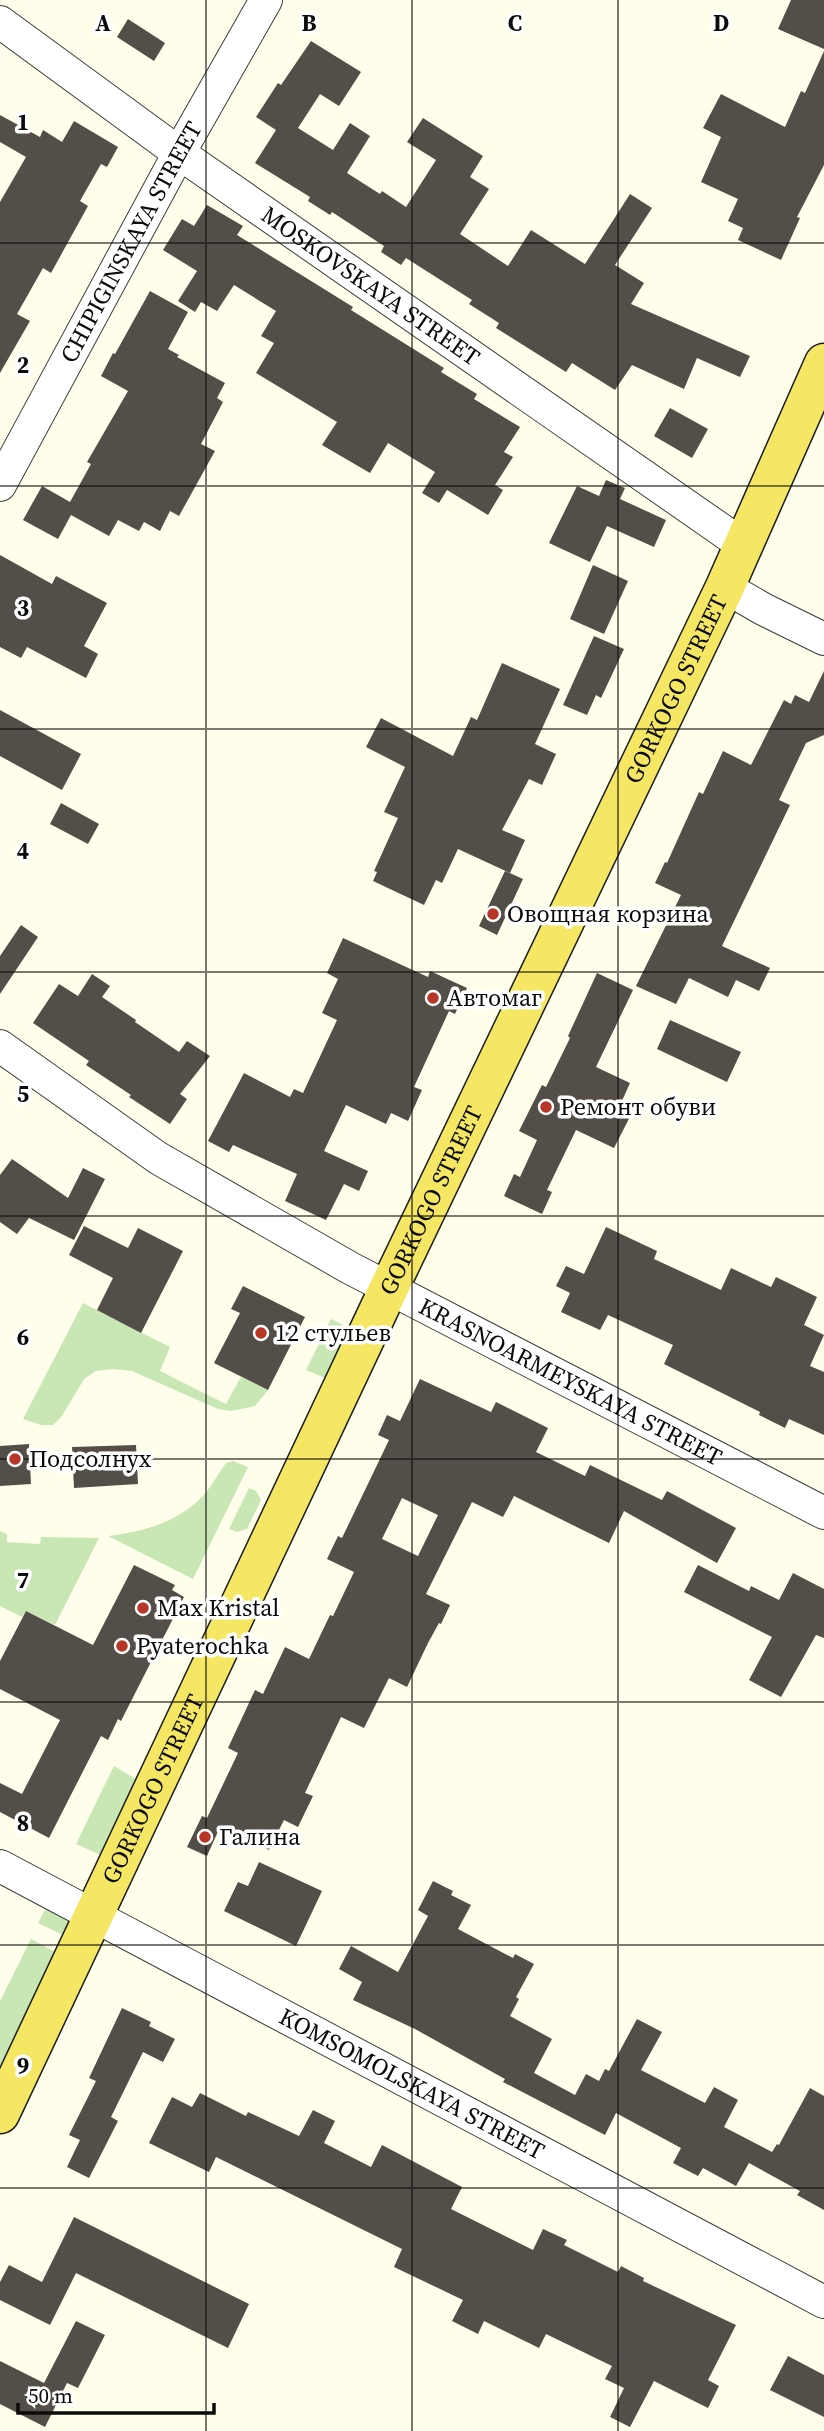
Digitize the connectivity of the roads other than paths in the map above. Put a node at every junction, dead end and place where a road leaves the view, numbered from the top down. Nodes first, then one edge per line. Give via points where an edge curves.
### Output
1 (266, 0) edge
2 (0, 22) edge
3 (179, 153) junction
4 (824, 363) edge
5 (0, 485) edge
6 (743, 545) junction
7 (725, 587) junction
8 (824, 639) edge
9 (0, 1046) edge
10 (389, 1288) junction
11 (824, 1513) edge
12 (0, 1866) edge
13 (94, 1916) junction
14 (0, 2114) edge
15 (824, 2302) edge

1 - 3 street, CHIPIGINSKAYA STREET
2 - 3 street, MOSKOVSKAYA STREET
3 - 5 street, CHIPIGINSKAYA STREET
3 - 6 street, MOSKOVSKAYA STREET
4 - 6 main road, GORKOGO STREET
6 - 7 main road, GORKOGO STREET
7 - 8 street
7 - 10 main road, GORKOGO STREET
9 - 10 street, KRASNOARMEYSKAYA STREET via 158,1158
10 - 11 street, KRASNOARMEYSKAYA STREET
10 - 13 main road, GORKOGO STREET
12 - 13 street, KOMSOMOLSKAYA STREET
13 - 14 main road, GORKOGO STREET
13 - 15 street, KOMSOMOLSKAYA STREET

